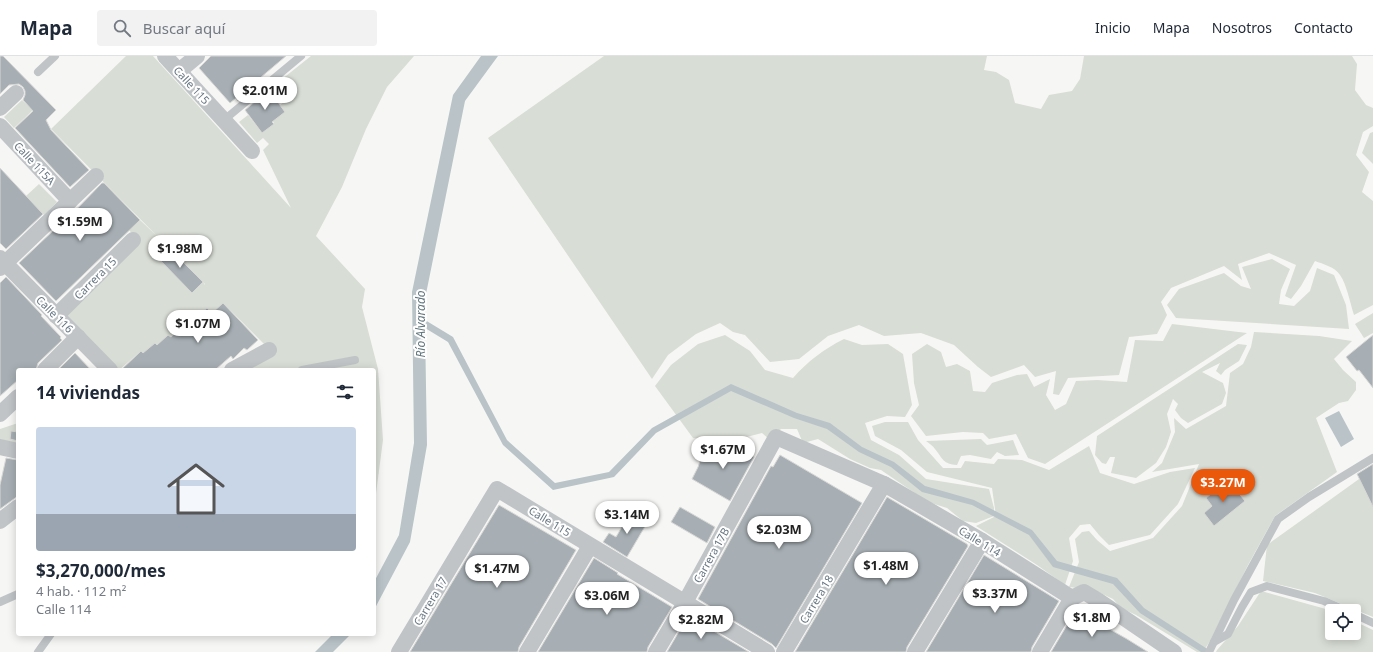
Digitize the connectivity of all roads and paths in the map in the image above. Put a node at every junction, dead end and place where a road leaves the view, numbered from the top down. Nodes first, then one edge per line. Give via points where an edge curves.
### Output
1 (55, 56) edge
2 (165, 56) edge
3 (197, 56) edge
4 (301, 56) edge
5 (38, 72) dead end
6 (179, 72) junction
7 (16, 93) dead end
8 (0, 108) edge
9 (224, 120) junction
10 (0, 126) edge
11 (252, 151) dead end
12 (96, 176) dead end
13 (70, 201) junction
14 (133, 240) dead end
15 (2, 263) edge
16 (56, 316) junction
17 (78, 338) junction
18 (269, 350) dead end
19 (356, 360) dead end
20 (47, 368) edge
21 (108, 368) edge
22 (236, 368) edge
23 (313, 368) edge
24 (16, 399) edge
25 (0, 414) edge
26 (776, 437) joint
27 (0, 450) edge
28 (16, 451) edge
29 (1373, 458) edge
30 (884, 484) junction
31 (497, 489) joint
32 (16, 509) edge
33 (0, 521) edge
34 (982, 541) junction
35 (590, 546) junction
36 (16, 595) edge
37 (1072, 598) junction
38 (0, 602) edge
39 (685, 602) junction
40 (1331, 604) edge
41 (1361, 617) edge
42 (1373, 622) edge
43 (50, 636) edge
44 (1214, 642) junction
45 (1171, 651) edge
46 (38, 652) edge
47 (399, 652) edge
48 (527, 652) edge
49 (656, 652) edge
50 (767, 652) edge
51 (784, 652) edge
52 (915, 652) edge
53 (1040, 652) edge
54 (1209, 652) edge

1 - 5 lane
2 - 6 street, Calle 115
3 - 6 street
4 - 9 lane
6 - 9 street, Calle 115
7 - 8 street
9 - 11 street, Calle 115
10 - 13 street, Calle 115A
12 - 13 street
13 - 15 street
14 - 16 street, Carrera 15
15 - 16 street, Calle 116
16 - 17 street, Calle 116
17 - 20 street
17 - 21 street, Calle 116
18 - 22 street
19 - 23 lane
24 - 25 street
26 - 30 street, Calle 114
26 - 39 street, Carrera 17B
27 - 28 street
29 - 44 lane via 1309,497 1278,520
30 - 34 street, Calle 114
30 - 51 street, Carrera 18
31 - 35 street, Calle 115
31 - 47 street, Carrera 17
32 - 33 street
34 - 37 street, Calle 114
34 - 52 street
35 - 39 street, Calle 115
35 - 48 street
36 - 38 lane
37 - 45 street via 1084,592
37 - 53 street
39 - 49 street, Carrera 17B
39 - 50 street, Calle 115
40 - 44 lane via 1266,586 1251,592 1228,634
41 - 42 lane
43 - 46 lane
44 - 54 lane

